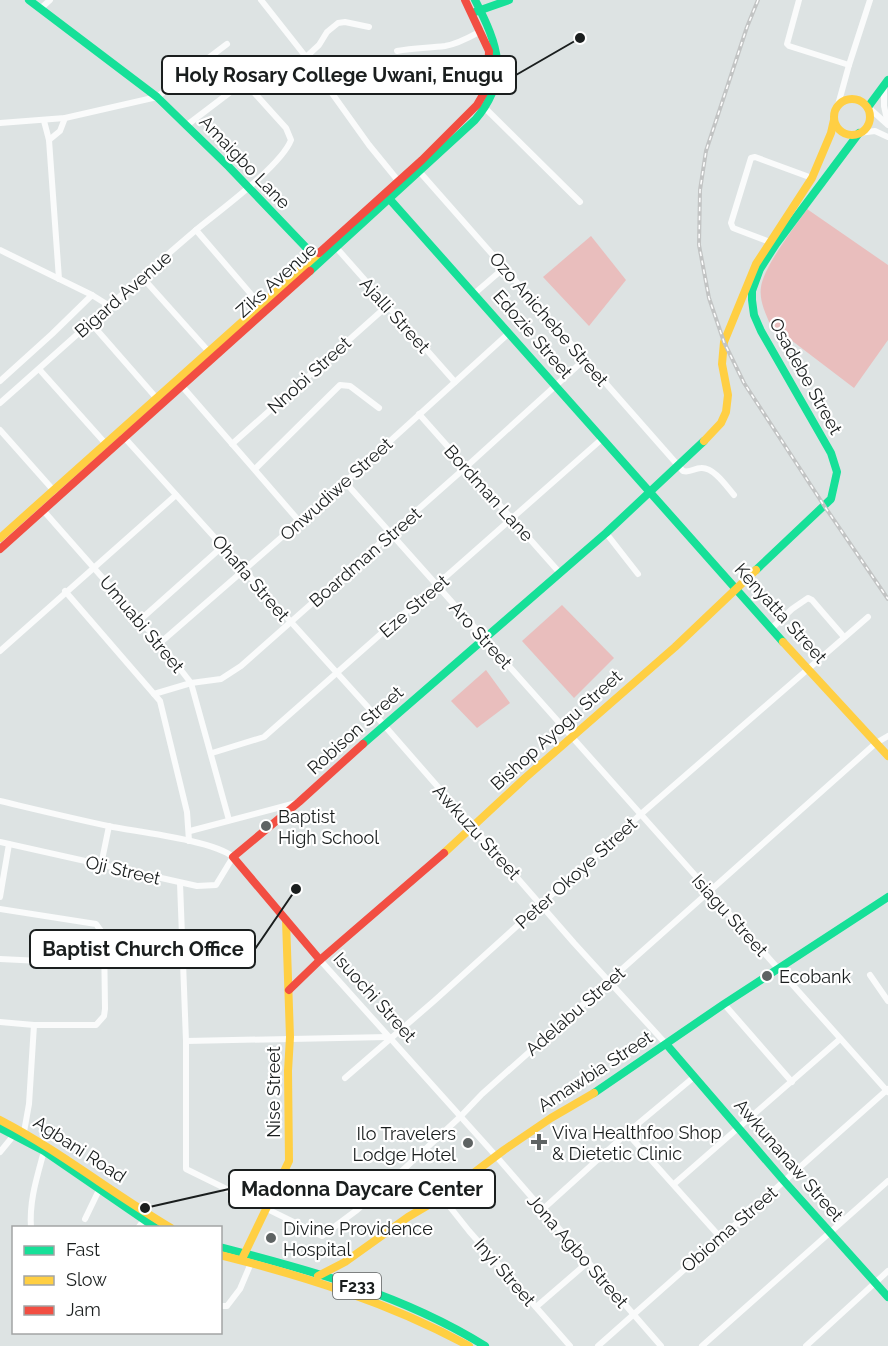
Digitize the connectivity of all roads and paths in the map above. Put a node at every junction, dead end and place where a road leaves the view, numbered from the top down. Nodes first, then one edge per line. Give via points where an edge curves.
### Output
1 (29, 0) edge
2 (50, 0) edge
3 (261, 0) edge
4 (465, 0) edge
5 (475, 0) edge
6 (509, 0) edge
7 (799, 0) edge
8 (870, 0) edge
9 (40, 9) junction
10 (476, 12) junction
11 (369, 27) dead end
12 (481, 31) junction
13 (227, 44) dead end
14 (397, 51) dead end
15 (306, 57) junction
16 (849, 66) junction
17 (886, 83) edge
18 (157, 98) junction
19 (838, 105) junction
20 (868, 107) junction
21 (485, 108) junction
22 (65, 118) junction
23 (44, 120) junction
24 (834, 120) junction
25 (0, 123) edge
26 (888, 124) edge
27 (187, 125) junction
28 (859, 134) junction
29 (888, 137) edge
30 (49, 140) junction
31 (418, 169) junction
32 (812, 178) junction
33 (401, 184) junction
34 (248, 187) junction
35 (388, 196) junction
36 (580, 202) dead end
37 (196, 230) junction
38 (770, 242) junction
39 (334, 245) junction
40 (0, 250) edge
41 (317, 260) junction
42 (504, 268) junction
43 (142, 277) junction
44 (59, 279) junction
45 (475, 293) junction
46 (92, 294) junction
47 (742, 296) junction
48 (752, 300) junction
49 (108, 305) junction
50 (387, 306) junction
51 (263, 309) junction
52 (90, 322) junction
53 (509, 333) junction
54 (211, 354) junction
55 (585, 359) junction
56 (39, 369) junction
57 (0, 381) edge
58 (455, 381) junction
59 (179, 383) junction
60 (557, 386) junction
61 (159, 401) junction
62 (0, 402) edge
63 (379, 408) dead end
64 (419, 414) junction
65 (0, 430) edge
66 (121, 434) junction
67 (603, 438) junction
68 (105, 443) junction
69 (232, 444) junction
70 (678, 466) junction
71 (466, 467) junction
72 (255, 469) junction
73 (345, 482) junction
74 (835, 487) joint
75 (651, 491) junction
76 (56, 494) junction
77 (176, 495) junction
78 (734, 495) dead end
79 (41, 507) junction
80 (512, 519) junction
81 (299, 521) junction
82 (606, 533) junction
83 (390, 534) junction
84 (1, 541) edge
85 (223, 546) junction
86 (93, 567) junction
87 (245, 570) junction
88 (559, 572) junction
89 (638, 574) dead end
90 (436, 586) junction
91 (737, 590) junction
92 (65, 591) junction
93 (868, 617) dead end
94 (140, 620) junction
95 (291, 623) junction
96 (772, 628) junction
97 (844, 637) junction
98 (485, 638) junction
99 (160, 643) junction
100 (0, 651) edge
101 (808, 669) junction
102 (337, 673) junction
103 (191, 684) junction
104 (154, 694) junction
105 (384, 725) junction
106 (888, 736) edge
107 (572, 738) junction
108 (876, 743) junction
109 (212, 753) junction
110 (888, 756) edge
111 (0, 801) edge
112 (299, 802) junction
113 (641, 814) junction
114 (229, 820) junction
115 (109, 826) junction
116 (473, 828) junction
117 (190, 831) junction
118 (189, 841) junction
119 (0, 842) edge
120 (9, 844) junction
121 (233, 858) junction
122 (101, 865) junction
123 (180, 883) junction
124 (710, 892) junction
125 (0, 897) edge
126 (888, 897) edge
127 (541, 905) junction
128 (0, 909) edge
129 (286, 920) junction
130 (0, 959) edge
131 (320, 960) junction
132 (103, 964) junction
133 (779, 969) junction
134 (870, 975) dead end
135 (611, 982) junction
136 (289, 990) junction
137 (888, 1001) edge
138 (724, 1004) junction
139 (0, 1022) edge
140 (34, 1025) junction
141 (290, 1037) junction
142 (390, 1038) junction
143 (840, 1039) junction
144 (186, 1041) junction
145 (667, 1045) junction
146 (694, 1077) junction
147 (345, 1078) dead end
148 (792, 1082) junction
149 (887, 1090) edge
150 (460, 1117) junction
151 (0, 1120) edge
152 (0, 1128) edge
153 (739, 1128) junction
154 (24, 1132) junction
155 (627, 1133) junction
156 (15, 1135) junction
157 (44, 1151) junction
158 (0, 1152) edge
159 (496, 1156) junction
160 (784, 1180) junction
161 (888, 1181) edge
162 (674, 1184) junction
163 (99, 1190) junction
164 (442, 1197) junction
165 (266, 1207) junction
166 (542, 1210) junction
167 (85, 1219) dead end
168 (141, 1224) edge
169 (31, 1226) edge
170 (169, 1226) edge
171 (830, 1231) junction
172 (720, 1237) junction
173 (222, 1248) edge
174 (222, 1255) edge
175 (243, 1257) junction
176 (251, 1263) junction
177 (587, 1263) junction
178 (888, 1271) edge
179 (321, 1273) junction
180 (314, 1281) junction
181 (876, 1282) junction
182 (888, 1297) edge
183 (222, 1306) edge
184 (536, 1307) junction
185 (633, 1314) junction
186 (469, 1346) edge
187 (485, 1346) edge
188 (570, 1346) edge
189 (598, 1346) edge
190 (661, 1346) edge
191 (702, 1346) edge
192 (806, 1346) edge

1 - 9 main road, Amaigbo Lane
2 - 9 street
3 - 15 street
4 - 10 main road, Ziks Avenue
5 - 10 main road, Ziks Avenue
6 - 10 main road
7 - 16 street via 787,44
8 - 16 street
9 - 18 main road, Amaigbo Lane
10 - 12 main road, Ziks Avenue
10 - 21 main road, Ziks Avenue via 494,39 497,57 493,91
11 - 15 street via 338,23
12 - 14 street via 446,46
12 - 31 main road, Ziks Avenue via 489,51 482,98
13 - 18 street
15 - 33 street
16 - 19 street
17 - 20 main road
17 - 26 street via 884,106
18 - 22 street
18 - 27 main road, Amaigbo Lane
19 - 20 main road via 852,99
19 - 24 main road
20 - 26 street
20 - 28 main road via 870,121
21 - 31 main road, Ziks Avenue
21 - 36 street
22 - 23 street
22 - 30 street via 60,131
23 - 25 street
23 - 30 street
24 - 28 main road via 843,133
24 - 32 main road
27 - 34 main road, Amaigbo Lane
27 - 34 street, Bigard Avenue via 237,87 249,87 286,128 291,140
28 - 29 street via 875,131
28 - 48 main road via 769,254 756,278
30 - 44 street
31 - 33 main road, Ziks Avenue
31 - 42 street, Ozo Anichebe Street
32 - 38 main road
32 - 38 street via 751,158 731,223 733,228
33 - 35 main road, Ziks Avenue
34 - 37 street, Bigard Avenue
34 - 41 main road, Amaigbo Lane
35 - 39 main road, Ziks Avenue
35 - 45 main road, Edozie Street
37 - 43 street, Bigard Avenue
37 - 51 street
38 - 47 main road
39 - 41 main road, Ziks Avenue
39 - 50 street, Ajalli Street
40 - 44 street
41 - 51 main road, Ziks Avenue
42 - 45 street
42 - 55 street, Ozo Anichebe Street
43 - 49 street, Bigard Avenue
43 - 54 street
44 - 46 street
45 - 53 main road, Edozie Street
46 - 49 street
46 - 57 street
47 - 48 main road
47 - 70 main road via 722,355 728,395 724,417
48 - 74 main road, Osadebe Street via 761,331 831,453 837,472
49 - 52 street, Bigard Avenue
50 - 58 street, Ajalli Street
50 - 69 street, Nnobi Street
51 - 54 main road, Ziks Avenue
52 - 56 street, Bigard Avenue
52 - 61 street
53 - 58 street, Onwudiwe Street
53 - 60 main road, Edozie Street
54 - 59 main road, Ziks Avenue
55 - 60 street, Boardman Street
55 - 70 street, Ozo Anichebe Street
56 - 62 street, Bigard Avenue
56 - 68 street
58 - 64 street, Onwudiwe Street
59 - 61 main road, Ziks Avenue
59 - 69 street
60 - 67 main road, Edozie Street
60 - 71 street, Boardman Street
61 - 66 main road, Ziks Avenue
63 - 72 street via 350,386 340,385
64 - 71 street, Bordman Lane
64 - 73 street, Onwudiwe Street
65 - 76 street
66 - 68 main road, Ziks Avenue
66 - 76 main road, Ziks Avenue
66 - 77 street, Ohafia Street
67 - 75 main road, Edozie Street
67 - 80 street, Eze Street
68 - 76 main road, Ziks Avenue
69 - 72 street
70 - 75 main road, Robison Street
70 - 78 street via 685,472 709,470
71 - 80 street, Bordman Lane
71 - 83 street, Boardman Street
72 - 81 street
73 - 81 street, Onwudiwe Street
73 - 83 street, Aro Street
74 - 91 main road, Bishop Ayogu Street via 825,507
75 - 82 main road, Robison Street
75 - 91 main road, Kenyatta Street
76 - 79 main road, Ziks Avenue
77 - 85 street, Ohafia Street
77 - 86 street
79 - 84 main road, Ziks Avenue
79 - 86 street, Umuabi Street
80 - 88 street, Bordman Lane
80 - 90 street, Eze Street
81 - 87 street, Onwudiwe Street
82 - 88 main road, Robison Street
82 - 89 street
83 - 90 street, Aro Street
83 - 95 street, Boardman Street
85 - 87 street, Ohafia Street
85 - 94 street
86 - 92 street
86 - 94 street, Umuabi Street
87 - 95 street, Ohafia Street
87 - 99 street, Onwudiwe Street
88 - 98 main road, Robison Street
90 - 98 street, Aro Street
90 - 102 street, Eze Street
91 - 96 main road, Kenyatta Street
91 - 107 main road, Bishop Ayogu Street
92 - 100 street
92 - 104 street
93 - 97 street, Peter Okoye Street
94 - 99 street, Umuabi Street
95 - 102 street, Ohafia Street
95 - 103 street, Boardman Street via 224,678
96 - 97 street via 808,598
96 - 101 main road, Kenyatta Street
97 - 101 street, Peter Okoye Street
98 - 105 main road, Robison Street
98 - 107 street, Aro Street
99 - 103 street, Umuabi Street
101 - 108 main road, Kenyatta Street
101 - 113 street, Peter Okoye Street
102 - 105 street, Ohafia Street
102 - 109 street, Eze Street via 264,737
103 - 104 street, Boardman Street
103 - 109 street, Umuabi Street
104 - 117 street via 162,706
105 - 112 main road, Robison Street
105 - 116 street, Awkuzu Street
106 - 108 street, Adelabu Street
107 - 113 street, Isiagu Street
107 - 116 main road, Bishop Ayogu Street
108 - 110 main road, Kenyatta Street
108 - 124 street, Adelabu Street
109 - 114 street, Umuabi Street
111 - 115 street
112 - 114 street
112 - 121 main road, Robison Street
113 - 124 street, Isiagu Street
113 - 127 street, Peter Okoye Street
114 - 117 street
115 - 118 street
115 - 122 street
116 - 127 street, Awkuzu Street
116 - 131 main road, Bishop Ayogu Street
117 - 118 street
118 - 121 street via 223,850
119 - 120 street, Oji Street
120 - 122 street, Oji Street
120 - 125 street
121 - 123 street, Oji Street via 216,885
121 - 129 main road, Isuochi Street
122 - 123 street, Oji Street
123 - 144 street
124 - 133 street, Isiagu Street
124 - 135 street, Adelabu Street
126 - 133 main road, Amawbia Street
127 - 135 street, Awkuzu Street
127 - 142 street, Peter Okoye Street
128 - 132 street via 96,924 104,935
129 - 131 main road, Isuochi Street
129 - 136 main road, Nise Street
130 - 132 street
131 - 136 main road, Bishop Ayogu Street
131 - 142 street, Isuochi Street
132 - 140 street via 105,1009 96,1025
133 - 138 main road, Amawbia Street
133 - 143 street, Isiagu Street
134 - 137 street
135 - 145 street, Awkuzu Street
135 - 150 street, Adelabu Street
136 - 141 main road, Nise Street
138 - 145 main road, Amawbia Street
138 - 148 street
139 - 140 street
140 - 154 street
141 - 142 street
141 - 144 street
141 - 165 main road, Nise Street via 289,1161
142 - 147 street, Peter Okoye Street
142 - 150 street, Isuochi Street
143 - 148 street
143 - 149 street, Isiagu Street
144 - 165 street via 186,1169
145 - 146 main road, Awkunanaw Street
145 - 159 main road, Amawbia Street
146 - 153 main road, Awkunanaw Street
146 - 155 street
148 - 153 street
149 - 160 street, Obioma Street
150 - 159 street, Isuochi Street
150 - 165 street, Adelabu Street via 397,1176 322,1236
151 - 154 main road, Agbani Road
152 - 156 main road, Agbani Road
153 - 160 main road, Awkunanaw Street
153 - 162 street
154 - 170 main road, Agbani Road
155 - 162 street
155 - 166 street
156 - 157 main road, Agbani Road
156 - 158 street
157 - 163 main road, Agbani Road
157 - 169 street via 31,1204
159 - 164 main road, Amawbia Street
159 - 166 street, Jona Agbo Street
160 - 171 main road, Awkunanaw Street
160 - 172 street, Obioma Street
161 - 171 street
162 - 172 street
163 - 167 street
163 - 168 main road, Agbani Road
164 - 179 main road, Amawbia Street via 345,1262
164 - 184 street, Inyi Street
165 - 175 main road, Nise Street
166 - 177 street, Jona Agbo Street
171 - 181 main road, Awkunanaw Street
171 - 191 street
172 - 185 street, Obioma Street
173 - 175 main road, F233
174 - 175 main road, F233
175 - 176 main road, F233
175 - 179 main road, F233
176 - 180 main road, F233
176 - 183 street via 236,1297
177 - 184 street
177 - 185 street, Jona Agbo Street
178 - 181 street
179 - 180 main road
179 - 187 main road, F233 via 409,1306
180 - 186 main road, F233 via 421,1322
181 - 182 main road, Awkunanaw Street
181 - 192 street
184 - 188 street, Inyi Street
185 - 189 street, Obioma Street
185 - 190 street, Jona Agbo Street

